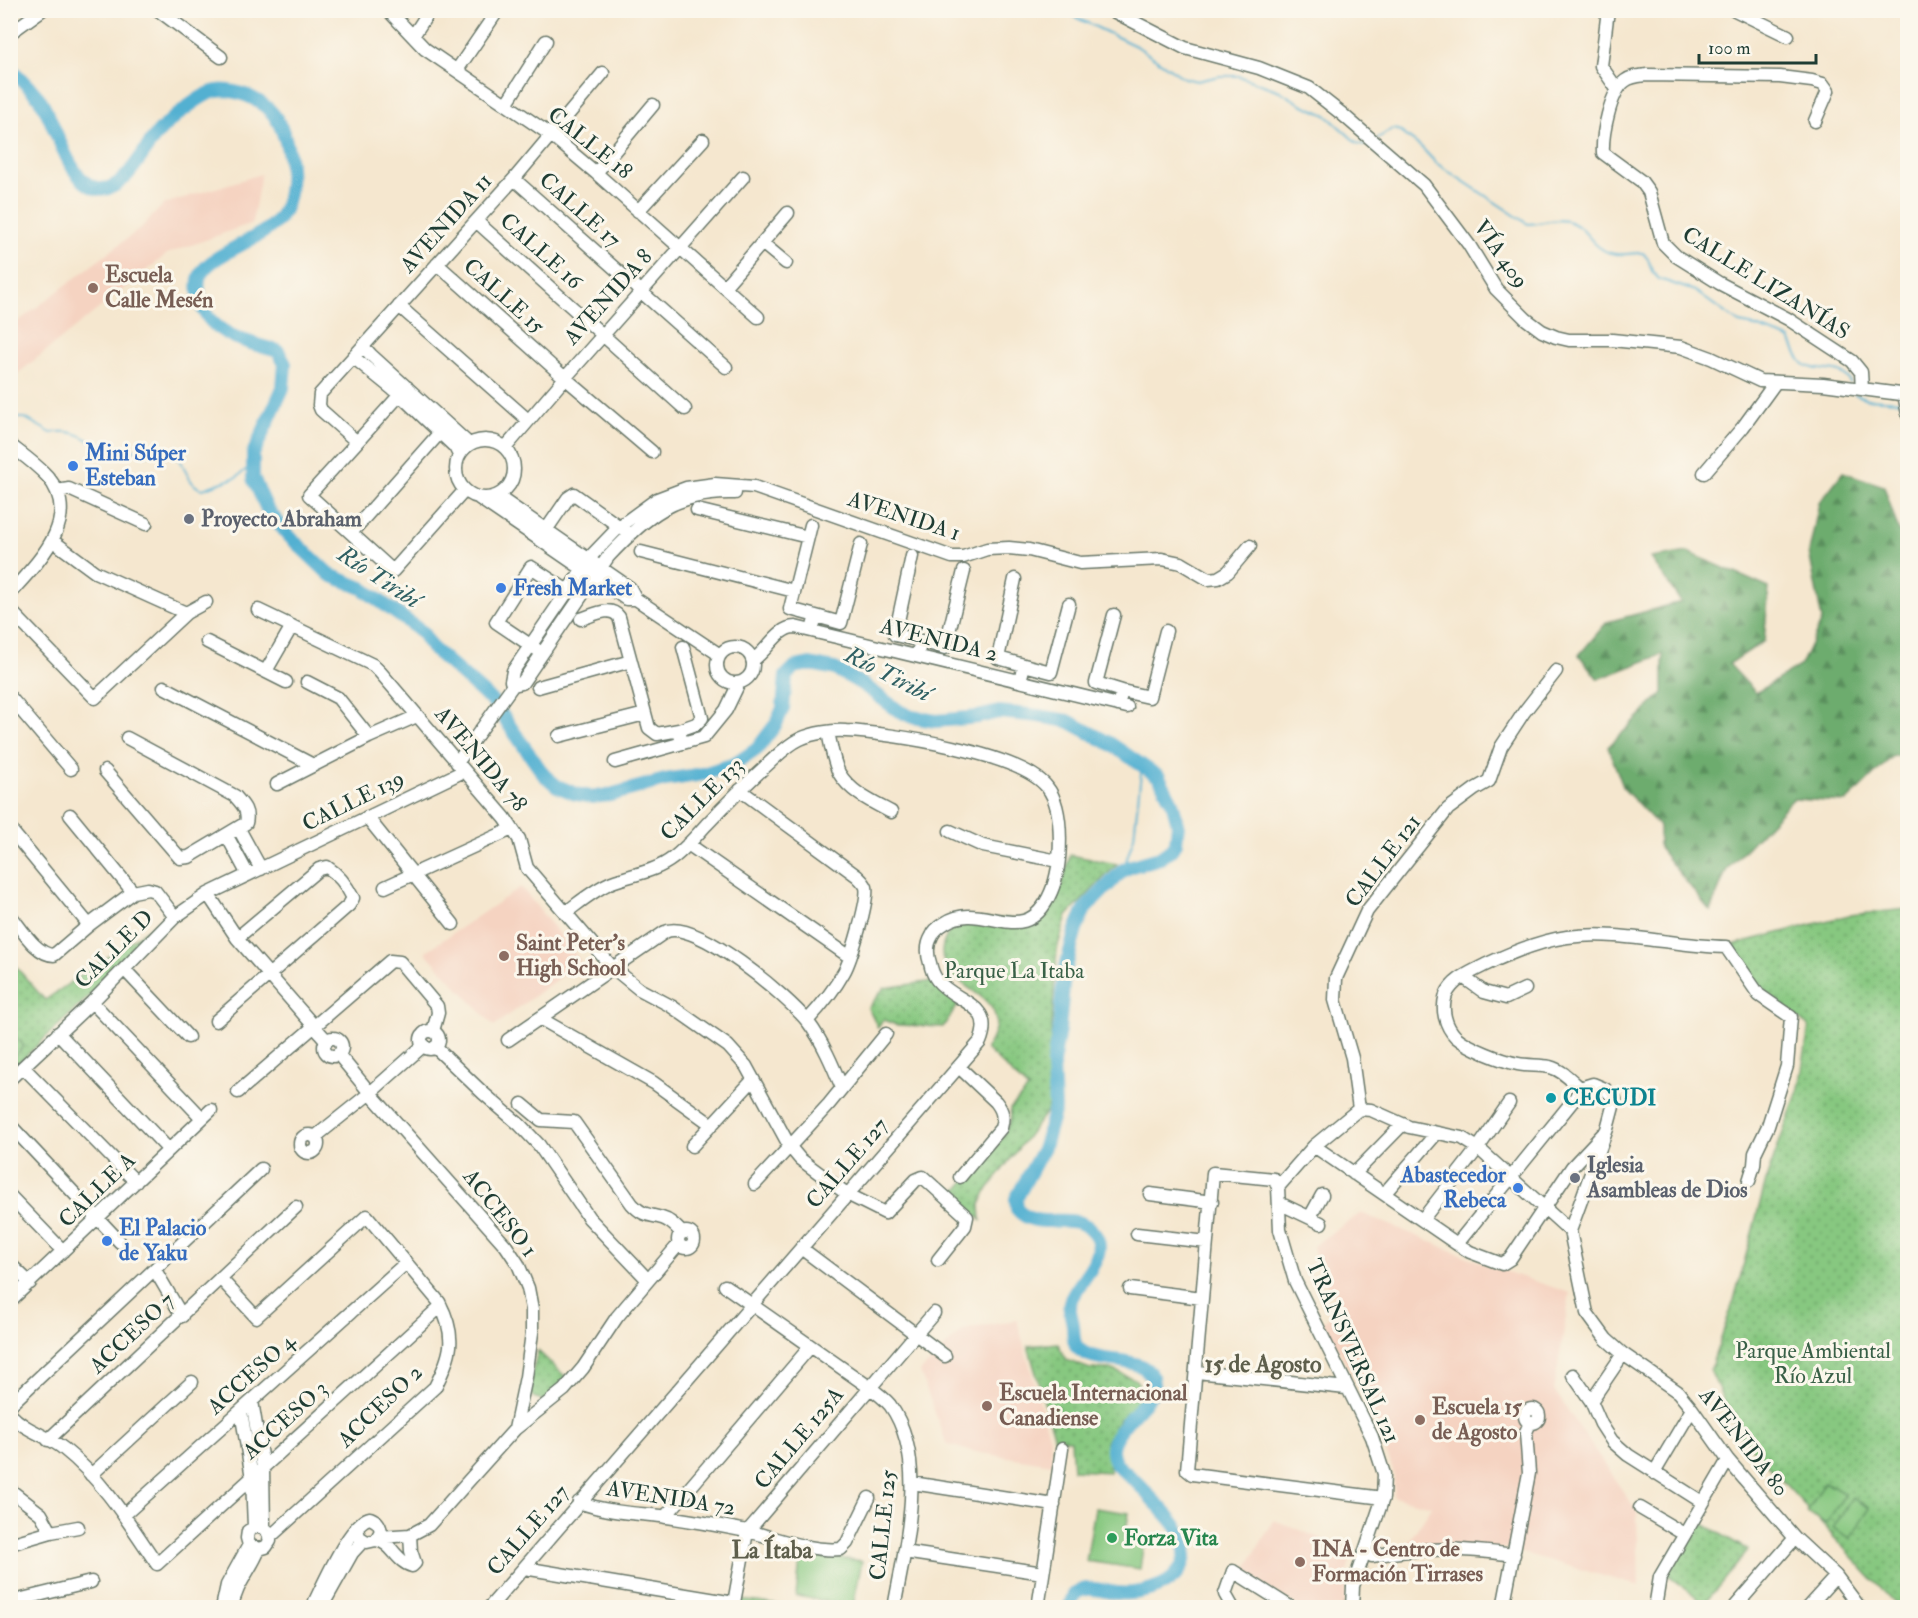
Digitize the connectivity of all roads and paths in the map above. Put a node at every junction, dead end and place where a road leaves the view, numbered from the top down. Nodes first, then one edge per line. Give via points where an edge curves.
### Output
1 (158, 10) edge
2 (388, 10) edge
3 (430, 10) edge
4 (498, 10) edge
5 (1111, 10) edge
6 (1608, 10) edge
7 (1735, 10) edge
8 (35, 12) edge
9 (14, 30) edge
10 (413, 36) junction
11 (1788, 36) dead end
12 (546, 41) dead end
13 (221, 57) dead end
14 (457, 70) junction
15 (603, 73) dead end
16 (1617, 89) junction
17 (506, 104) junction
18 (653, 105) dead end
19 (1815, 121) dead end
20 (551, 135) junction
21 (703, 140) dead end
22 (596, 173) junction
23 (743, 177) dead end
24 (514, 179) junction
25 (638, 211) junction
26 (788, 213) dead end
27 (476, 221) junction
28 (762, 243) junction
29 (680, 249) junction
30 (786, 263) dead end
31 (438, 264) junction
32 (724, 287) junction
33 (641, 292) junction
34 (399, 306) junction
35 (758, 317) dead end
36 (603, 335) junction
37 (363, 346) junction
38 (353, 357) junction
39 (726, 367) dead end
40 (565, 378) junction
41 (1775, 383) junction
42 (1862, 389) junction
43 (403, 391) junction
44 (1906, 394) edge
45 (685, 409) dead end
46 (1908, 414) edge
47 (528, 420) junction
48 (443, 429) junction
49 (357, 442) junction
50 (469, 444) junction
51 (10, 445) edge
52 (506, 447) junction
53 (652, 452) dead end
54 (459, 455) junction
55 (1704, 472) dead end
56 (57, 490) junction
57 (465, 490) junction
58 (778, 494) junction
59 (498, 496) junction
60 (479, 498) junction
61 (697, 510) dead end
62 (146, 524) dead end
63 (620, 526) junction
64 (351, 533) junction
65 (630, 534) junction
66 (543, 535) junction
67 (53, 541) junction
68 (861, 544) dead end
69 (1250, 546) dead end
70 (641, 552) dead end
71 (912, 556) dead end
72 (586, 565) junction
73 (964, 570) dead end
74 (597, 572) junction
75 (1015, 579) dead end
76 (794, 591) junction
77 (10, 593) edge
78 (566, 594) junction
79 (206, 602) dead end
80 (576, 604) junction
81 (1069, 604) dead end
82 (10, 610) edge
83 (258, 610) dead end
84 (186, 613) junction
85 (1114, 615) dead end
86 (816, 616) junction
87 (581, 619) dead end
88 (292, 626) junction
89 (812, 630) junction
90 (1166, 631) dead end
91 (921, 641) junction
92 (207, 642) dead end
93 (530, 646) junction
94 (682, 647) dead end
95 (542, 653) junction
96 (720, 656) junction
97 (917, 656) junction
98 (753, 660) junction
99 (631, 661) junction
100 (1024, 665) junction
101 (266, 671) junction
102 (1556, 672) dead end
103 (1020, 681) junction
104 (286, 682) dead end
105 (307, 682) dead end
106 (739, 683) junction
107 (513, 685) junction
108 (164, 687) dead end
109 (538, 687) dead end
110 (1122, 691) junction
111 (10, 697) edge
112 (645, 714) junction
113 (417, 716) junction
114 (679, 730) junction
115 (828, 732) junction
116 (559, 736) dead end
117 (369, 737) junction
118 (127, 738) dead end
119 (682, 744) junction
120 (615, 762) dead end
121 (313, 765) junction
122 (460, 767) junction
123 (71, 769) dead end
124 (105, 771) dead end
125 (277, 784) dead end
126 (740, 790) junction
127 (891, 812) dead end
128 (70, 815) dead end
129 (368, 817) junction
130 (10, 829) edge
131 (239, 829) junction
132 (512, 829) junction
133 (950, 831) dead end
134 (227, 836) junction
135 (688, 844) junction
136 (1058, 861) junction
137 (261, 869) junction
138 (414, 874) junction
139 (248, 875) junction
140 (386, 887) dead end
141 (133, 892) junction
142 (208, 894) junction
143 (565, 913) junction
144 (10, 915) edge
145 (175, 917) junction
146 (453, 924) dead end
147 (89, 925) junction
148 (237, 939) junction
149 (850, 957) junction
150 (612, 967) junction
151 (124, 969) junction
152 (269, 975) junction
153 (1463, 977) junction
154 (1525, 989) dead end
155 (92, 1002) junction
156 (541, 1019) junction
157 (216, 1021) dead end
158 (807, 1021) junction
159 (314, 1026) junction
160 (58, 1033) junction
161 (886, 1034) dead end
162 (188, 1037) dead end
163 (508, 1040) dead end
164 (429, 1046) junction
165 (23, 1067) junction
166 (959, 1067) junction
167 (10, 1079) edge
168 (753, 1080) junction
169 (842, 1088) junction
170 (1580, 1088) junction
171 (238, 1092) dead end
172 (370, 1093) junction
173 (1509, 1103) dead end
174 (522, 1104) dead end
175 (1359, 1109) junction
176 (1403, 1124) junction
177 (10, 1125) edge
178 (712, 1125) junction
179 (1607, 1129) junction
180 (1436, 1134) junction
181 (315, 1137) dead end
182 (693, 1146) dead end
183 (1314, 1146) junction
184 (790, 1148) junction
185 (1478, 1148) junction
186 (169, 1150) junction
187 (261, 1169) dead end
188 (1354, 1174) junction
189 (960, 1177) dead end
190 (1511, 1178) junction
191 (1749, 1181) dead end
192 (135, 1182) junction
193 (755, 1184) dead end
194 (1278, 1187) junction
195 (847, 1194) junction
196 (1150, 1194) dead end
197 (1384, 1194) junction
198 (1322, 1195) dead end
199 (10, 1196) edge
200 (1212, 1202) junction
201 (1279, 1203) junction
202 (296, 1207) dead end
203 (1544, 1208) junction
204 (98, 1218) junction
205 (1422, 1220) junction
206 (1570, 1231) junction
207 (1137, 1234) dead end
208 (120, 1242) dead end
209 (1207, 1242) junction
210 (1457, 1244) junction
211 (801, 1248) junction
212 (63, 1251) junction
213 (938, 1260) dead end
214 (406, 1263) junction
215 (10, 1264) edge
216 (155, 1270) junction
217 (220, 1278) junction
218 (648, 1281) junction
219 (30, 1283) junction
220 (725, 1286) dead end
221 (1130, 1289) dead end
222 (1202, 1298) junction
223 (10, 1301) edge
224 (753, 1304) junction
225 (441, 1306) junction
226 (934, 1313) dead end
227 (182, 1316) junction
228 (916, 1333) junction
229 (810, 1347) junction
230 (1623, 1354) junction
231 (945, 1356) dead end
232 (1197, 1372) junction
233 (1573, 1375) dead end
234 (192, 1382) dead end
235 (524, 1385) junction
236 (869, 1387) junction
237 (1346, 1388) junction
238 (252, 1401) junction
239 (1591, 1401) junction
240 (10, 1405) edge
241 (544, 1407) junction
242 (1692, 1409) junction
243 (241, 1411) junction
244 (10, 1414) edge
245 (1530, 1423) dead end
246 (514, 1429) junction
247 (48, 1440) junction
248 (1062, 1449) dead end
249 (1728, 1460) junction
250 (263, 1468) junction
251 (1654, 1473) junction
252 (91, 1475) junction
253 (252, 1478) junction
254 (912, 1483) junction
255 (10, 1490) edge
256 (1383, 1497) junction
257 (869, 1498) dead end
258 (579, 1502) junction
259 (1702, 1502) junction
260 (1054, 1504) junction
261 (1640, 1508) dead end
262 (124, 1515) junction
263 (665, 1517) junction
264 (78, 1527) dead end
265 (357, 1527) junction
266 (263, 1530) junction
267 (51, 1532) junction
268 (747, 1532) junction
269 (1684, 1534) junction
270 (374, 1535) junction
271 (410, 1535) junction
272 (1795, 1538) junction
273 (10, 1544) edge
274 (254, 1547) junction
275 (904, 1552) junction
276 (1514, 1555) junction
277 (1372, 1556) dead end
278 (524, 1568) junction
279 (1043, 1574) junction
280 (1836, 1576) junction
281 (91, 1582) dead end
282 (10, 1602) edge
283 (1655, 1604) edge
284 (734, 1605) edge
285 (222, 1608) edge
286 (232, 1608) edge
287 (315, 1608) edge
288 (324, 1608) edge
289 (489, 1608) edge
290 (894, 1608) edge
291 (1038, 1608) edge
292 (1233, 1608) edge
293 (1292, 1608) edge
294 (1352, 1608) edge
295 (1503, 1608) edge
296 (1668, 1608) edge
297 (1734, 1608) edge
298 (1807, 1608) edge
299 (1860, 1608) edge

1 - 13 street
2 - 10 street, CALLE 18
3 - 10 street
4 - 14 street
5 - 41 street, VÍA 409 via 1185,48 1259,68 1309,88 1424,184 1470,245 1496,289 1542,331 1569,340 1681,347 1760,381
6 - 16 street via 1601,66
7 - 11 street
8 - 9 street
10 - 14 street, CALLE 18
12 - 17 street
14 - 17 street, CALLE 18
15 - 20 street, AVENIDA 11
16 - 19 street via 1631,77 1647,75 1812,81 1823,84 1828,91
16 - 42 street, CALLE LIZANÍAS via 1602,136 1603,153 1641,181 1649,192 1663,243 1701,272 1788,319 1852,361 1861,372
17 - 20 street, CALLE 18
18 - 22 street
20 - 22 street, CALLE 18
20 - 24 street, AVENIDA 11
21 - 25 street
22 - 25 street, CALLE 18
23 - 29 street, AVENIDA 8
24 - 27 street, AVENIDA 11
24 - 33 street, CALLE 17
25 - 29 street, CALLE 18
26 - 28 street
27 - 31 street, AVENIDA 11
27 - 36 street, CALLE 16
28 - 30 street
28 - 32 street
29 - 32 street, CALLE 18
29 - 33 street, AVENIDA 8
31 - 34 street, AVENIDA 11
31 - 40 street, CALLE 15
32 - 35 street, CALLE 18
33 - 36 street, AVENIDA 8
33 - 39 street, CALLE 17
34 - 37 street, AVENIDA 11
34 - 47 street
36 - 40 street, AVENIDA 8
36 - 45 street, CALLE 16
37 - 38 street, AVENIDA 11
37 - 43 street
38 - 43 street
38 - 49 street, AVENIDA 11 via 324,388 319,399 321,410
40 - 47 street, AVENIDA 8
40 - 53 street, CALLE 15
41 - 42 street, VÍA 409
41 - 55 street
42 - 44 street, VÍA 409
43 - 48 street
43 - 49 street
44 - 46 street
47 - 52 street, AVENIDA 8
48 - 50 street
48 - 54 street
48 - 64 street
49 - 64 street via 309,495
50 - 52 street via 487,439
50 - 54 street
51 - 56 street via 38,467
52 - 59 street via 515,472 508,488
54 - 57 street via 457,476
56 - 62 street via 69,489
56 - 67 street via 60,506
57 - 60 street
57 - 64 street via 393,571
58 - 63 street via 740,485 686,488 657,499
58 - 65 street via 732,492 673,502
58 - 69 street, AVENIDA 1 via 952,557 1009,548 1080,563 1162,559 1181,563 1208,579 1228,572
59 - 60 street
59 - 66 street
60 - 66 street
61 - 76 street via 809,531
63 - 65 street
63 - 66 street via 574,494
63 - 72 street
65 - 74 street
66 - 72 street
67 - 77 street
67 - 84 street via 95,572
68 - 86 street via 841,624
70 - 76 street
71 - 91 street via 895,635
72 - 74 street
72 - 78 street
73 - 91 street via 945,648
74 - 80 street
74 - 96 street via 626,599 636,599
75 - 100 street via 998,658
76 - 86 street via 790,609
78 - 80 street
78 - 93 street
78 - 93 street via 531,567 496,622
79 - 84 street
80 - 95 street
81 - 100 street via 1051,672
82 - 84 street via 95,698
83 - 88 street
85 - 110 street via 1096,683
86 - 89 street
87 - 99 street via 608,610 616,613
88 - 101 street
88 - 113 street, AVENIDA 78 via 373,665
89 - 97 street, AVENIDA 2
89 - 98 street, AVENIDA 2 via 783,629 764,653
90 - 110 street via 1149,697
91 - 97 street
92 - 101 street
93 - 95 street
93 - 107 street via 511,675
94 - 114 street via 702,718
95 - 107 street via 522,683
96 - 98 street via 735,647 746,650
96 - 106 street via 717,667 722,678
97 - 103 street, AVENIDA 2
98 - 106 street, AVENIDA 2 via 751,675
99 - 109 street
99 - 112 street
100 - 103 street
101 - 104 street
102 - 175 street, CALLE 121 via 1501,747 1489,782 1448,809 1367,910 1336,978 1335,1000 1352,1058
103 - 110 street, AVENIDA 2 via 1123,706
105 - 117 street via 338,698
106 - 119 street, AVENIDA 2 via 733,700 709,732
107 - 122 street
108 - 121 street
111 - 123 street
112 - 114 street via 649,728 657,734
112 - 116 street
113 - 117 street
113 - 122 street, AVENIDA 78
114 - 119 street
115 - 126 street, CALLE 133 via 800,739
115 - 127 street via 838,771 846,783
115 - 136 street, CALLE 127 via 935,742 984,755 1040,779 1056,804
117 - 121 street
118 - 131 street via 235,796 248,816
119 - 120 street, AVENIDA 2
121 - 125 street
122 - 129 street, CALLE 139
122 - 132 street, AVENIDA 78
124 - 134 street via 180,858
126 - 135 street, CALLE 133
126 - 149 street via 864,883 866,903
128 - 141 street
129 - 137 street, CALLE 139
129 - 138 street
130 - 147 street
131 - 134 street
131 - 137 street
132 - 138 street
132 - 143 street, AVENIDA 78 via 527,868
133 - 136 street via 992,849
134 - 139 street
135 - 143 street, CALLE 133 via 674,858 610,883
135 - 149 street
136 - 166 street, CALLE 127 via 1057,876 1038,913 1009,923 960,916 932,935 928,957 937,981 978,1010 983,1019 985,1030 980,1042
137 - 139 street, CALLE D
138 - 140 street
138 - 146 street
139 - 142 street, CALLE D
141 - 145 street via 155,891
141 - 147 street
142 - 145 street, CALLE D
142 - 148 street
143 - 150 street, AVENIDA 78
144 - 147 street via 49,955
145 - 151 street, CALLE D
148 - 152 street
148 - 152 street via 319,869 327,867 333,871 353,898 349,905
149 - 158 street via 845,971
150 - 156 street
150 - 158 street via 671,929 681,930 698,936 758,975
150 - 168 street, AVENIDA 78 via 728,1047
151 - 155 street, CALLE D
151 - 162 street
152 - 157 street
152 - 159 street
153 - 154 street via 1484,992 1506,998
153 - 170 street via 1451,985 1443,1004 1447,1024 1455,1036 1518,1064 1552,1067
153 - 191 street via 1541,943 1567,937 1604,936 1726,946 1759,995 1791,1017 1787,1066 1755,1153
155 - 160 street, CALLE D
155 - 186 street, CALLE A via 207,1114
156 - 163 street
156 - 178 street via 654,1083
158 - 169 street
159 - 164 street via 386,963 395,960 436,1006 433,1031 439,1038 438,1043
159 - 171 street
159 - 172 street, ACCESO 1 via 327,1041 327,1054 338,1054
160 - 165 street, CALLE D
160 - 186 street
161 - 169 street
164 - 172 street
164 - 218 street via 520,1125 589,1218
165 - 167 street, CALLE D
165 - 192 street
166 - 189 street via 996,1102 1004,1118 1002,1128
166 - 195 street, CALLE 127
168 - 178 street
168 - 184 street, AVENIDA 78
169 - 184 street
170 - 179 street via 1593,1084 1615,1099
170 - 190 street
172 - 181 street
172 - 235 street, ACCESO 1 via 518,1264 532,1309
173 - 185 street
174 - 218 street via 541,1120 574,1122 639,1212 663,1218 680,1238
175 - 176 street
175 - 183 street
176 - 180 street
176 - 188 street
177 - 204 street
178 - 182 street
179 - 203 street via 1572,1167
179 - 206 street
180 - 185 street via 1462,1138
180 - 197 street
183 - 188 street
183 - 194 street
184 - 193 street
184 - 195 street, AVENIDA 78
185 - 190 street
185 - 205 street
186 - 192 street, CALLE A
187 - 216 street
188 - 197 street
190 - 203 street
190 - 210 street
192 - 204 street, CALLE A
194 - 200 street via 1274,1179 1213,1173
194 - 201 street, TRANSVERSAL 121
195 - 211 street, CALLE 127
195 - 213 street, AVENIDA 78 via 885,1213 923,1177 968,1217
196 - 200 street
197 - 205 street
198 - 201 street via 1315,1220
199 - 212 street
200 - 209 street
201 - 237 street, TRANSVERSAL 121 via 1280,1230 1291,1270
202 - 217 street, ACCESO 7
203 - 206 street
203 - 210 street via 1510,1259 1502,1264
204 - 208 street
204 - 212 street, CALLE A
205 - 210 street
206 - 230 street, AVENIDA 80 via 1587,1313
207 - 209 street
209 - 222 street
211 - 224 street, CALLE 127
211 - 228 street
212 - 219 street, CALLE A
214 - 217 street, ACCESO 2 via 367,1216 256,1317
214 - 225 street, ACCESO 2
214 - 238 street, ACCESO 4
215 - 219 street
216 - 227 street
216 - 240 street
217 - 227 street, ACCESO 7
218 - 241 street via 617,1317 583,1368
219 - 223 street, CALLE A
220 - 224 street, CALLE 125
221 - 222 street
222 - 232 street
224 - 229 street, CALLE 125
224 - 258 street, CALLE 127
225 - 250 street, ACCESO 3
225 - 266 street, ACCESO 2 via 452,1335 450,1354 435,1387
226 - 228 street, CALLE 125A
227 - 247 street, ACCESO 7
228 - 231 street
228 - 236 street, CALLE 125A
229 - 236 street, CALLE 125
229 - 263 street
230 - 239 street
230 - 242 street, AVENIDA 80 via 1678,1392
232 - 237 street
232 - 256 street via 1187,1470 1192,1474
233 - 239 street
234 - 252 street
235 - 241 street via 530,1400
235 - 246 street, ACCESO 1
236 - 254 street, CALLE 125 via 889,1404 899,1423 911,1464
236 - 268 street, CALLE 125A
237 - 256 street, TRANSVERSAL 121 via 1372,1437 1384,1474
238 - 243 street, ACCESO 4
238 - 250 street
239 - 251 street via 1612,1441
241 - 246 street
242 - 249 street, AVENIDA 80
242 - 251 street
243 - 253 street
243 - 262 street, ACCESO 4
244 - 247 street
245 - 276 street via 1526,1432 1528,1473
246 - 271 street, ACCESO 1 via 429,1525
247 - 252 street via 62,1447
248 - 260 street
249 - 259 street
249 - 272 street, AVENIDA 80
250 - 253 street, ACCESO 3
250 - 266 street
251 - 259 street
252 - 262 street
253 - 262 street, ACCESO 3 via 157,1564
253 - 266 street
254 - 260 street
254 - 275 street, CALLE 125
255 - 267 street via 41,1514
256 - 294 street via 1353,1586
257 - 268 street, AVENIDA 72 via 841,1549 790,1544
258 - 263 street, AVENIDA 72 via 595,1508
258 - 278 street, CALLE 127
259 - 269 street
260 - 279 street
261 - 269 street
263 - 268 street, AVENIDA 72
264 - 267 street
265 - 270 street via 357,1533
265 - 270 street via 370,1518
265 - 287 street via 315,1600
266 - 274 street via 266,1547
266 - 274 street via 247,1535
267 - 273 street
268 - 284 street, CALLE 125A
269 - 283 street via 1660,1578
270 - 271 street
270 - 271 street via 412,1566 415,1563
270 - 288 street via 345,1564
272 - 280 street, AVENIDA 80
272 - 297 street
274 - 285 street via 227,1585
274 - 286 street via 254,1562 237,1589
275 - 279 street
275 - 290 street, CALLE 125
276 - 277 street via 1429,1548
276 - 295 street
278 - 284 street
278 - 289 street, CALLE 127
279 - 291 street
280 - 298 street
280 - 299 street, AVENIDA 80
281 - 282 street
283 - 296 street
292 - 293 street via 1225,1594 1233,1571

